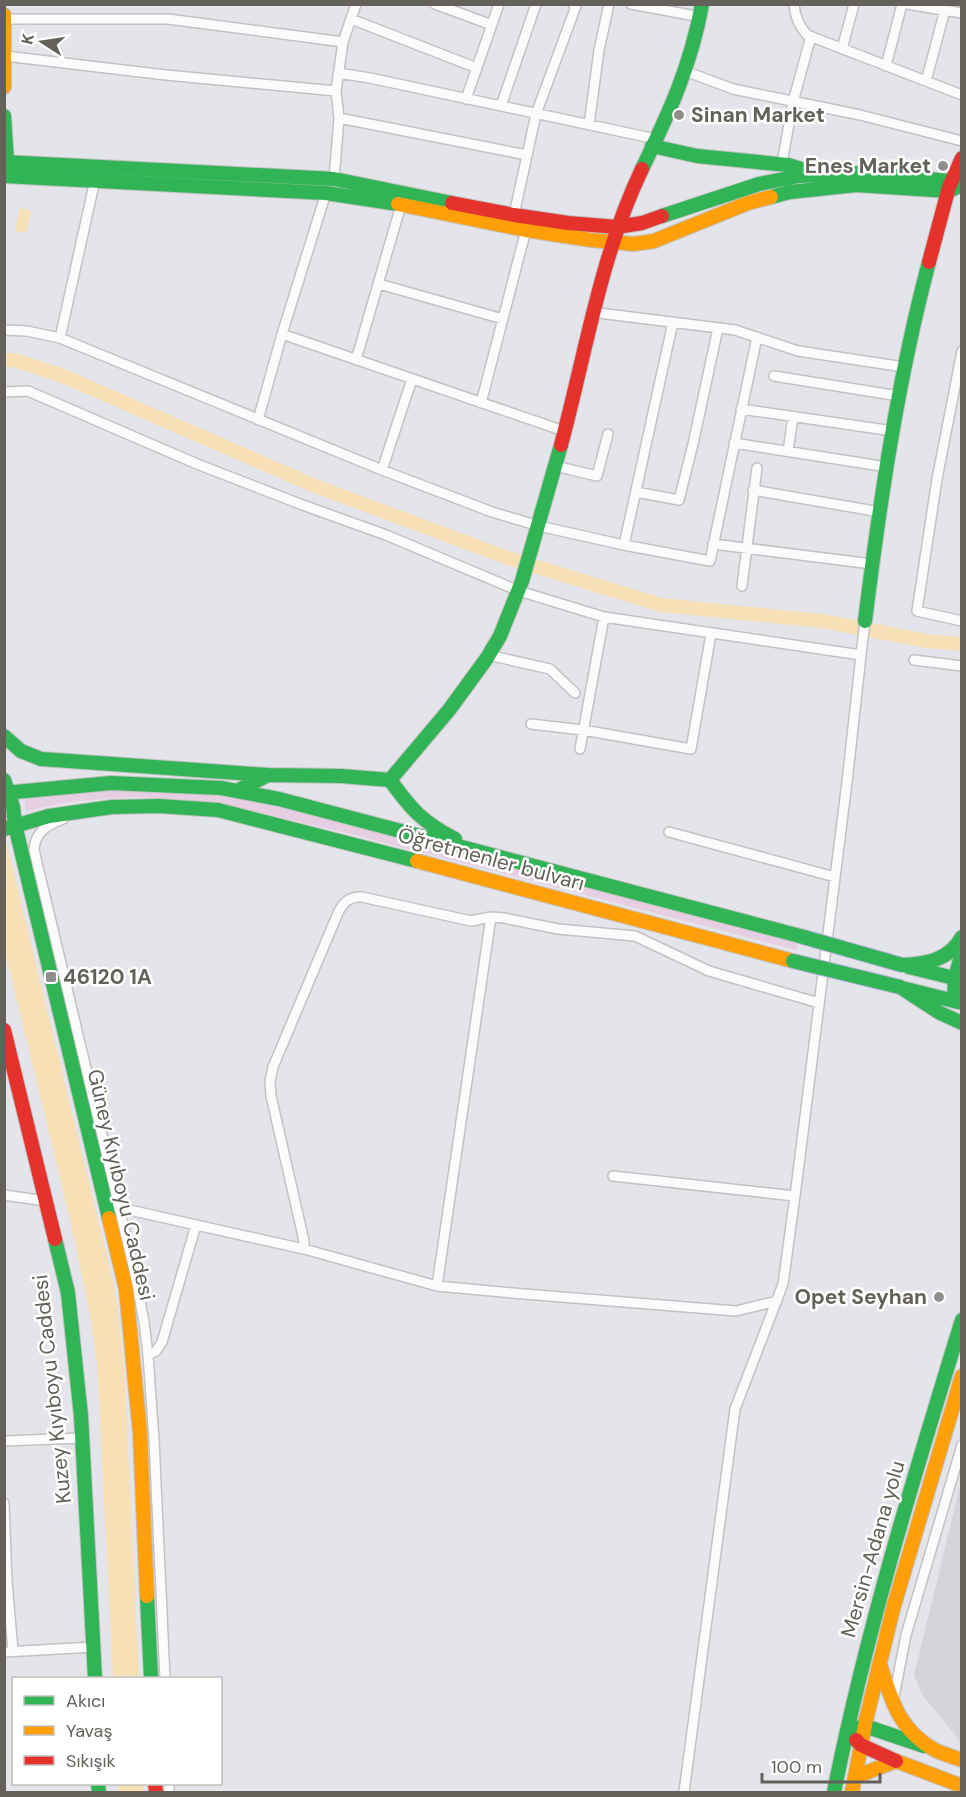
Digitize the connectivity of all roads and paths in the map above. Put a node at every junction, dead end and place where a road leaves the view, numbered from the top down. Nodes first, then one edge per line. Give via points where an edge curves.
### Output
1 (356, 4) edge
2 (435, 4) edge
3 (499, 4) edge
4 (537, 4) edge
5 (573, 4) edge
6 (609, 4) edge
7 (631, 4) edge
8 (794, 4) edge
9 (854, 4) edge
10 (902, 4) edge
11 (907, 4) edge
12 (945, 10) junction
13 (701, 11) edge
14 (962, 13) edge
15 (5, 17) edge
16 (351, 19) junction
17 (492, 25) junction
18 (811, 36) junction
19 (343, 42) junction
20 (842, 49) junction
21 (5, 56) edge
22 (886, 66) junction
23 (477, 68) junction
24 (685, 71) junction
25 (338, 74) junction
26 (926, 81) junction
27 (4, 87) edge
28 (336, 91) junction
29 (962, 95) edge
30 (466, 99) junction
31 (793, 102) junction
32 (501, 106) junction
33 (536, 114) junction
34 (4, 116) edge
35 (339, 118) junction
36 (589, 125) junction
37 (962, 141) edge
38 (654, 143) junction
39 (962, 147) edge
40 (527, 155) junction
41 (960, 160) edge
42 (6, 162) edge
43 (782, 164) junction
44 (818, 175) junction
45 (4, 176) edge
46 (334, 179) junction
47 (95, 180) junction
48 (956, 184) edge
49 (326, 194) junction
50 (401, 205) junction
51 (514, 215) junction
52 (617, 227) junction
53 (526, 230) junction
54 (612, 243) junction
55 (379, 285) junction
56 (591, 312) junction
57 (503, 319) junction
58 (674, 322) junction
59 (718, 328) junction
60 (4, 330) edge
61 (282, 334) junction
62 (757, 337) junction
63 (60, 338) junction
64 (961, 353) edge
65 (356, 360) junction
66 (904, 367) junction
67 (774, 376) dead end
68 (412, 379) junction
69 (4, 392) edge
70 (899, 396) junction
71 (481, 403) junction
72 (741, 409) junction
73 (793, 417) junction
74 (258, 420) junction
75 (892, 430) junction
76 (564, 431) junction
77 (608, 434) dead end
78 (734, 443) junction
79 (788, 451) junction
80 (555, 466) junction
81 (887, 467) junction
82 (757, 468) dead end
83 (382, 470) junction
84 (753, 490) junction
85 (636, 492) junction
86 (880, 512) junction
87 (538, 530) junction
88 (713, 544) junction
89 (624, 545) junction
90 (746, 548) junction
91 (872, 564) junction
92 (521, 586) junction
93 (742, 586) dead end
94 (603, 617) junction
95 (865, 621) joint
96 (962, 621) edge
97 (711, 634) junction
98 (488, 655) junction
99 (861, 655) junction
100 (914, 660) dead end
101 (962, 666) edge
102 (575, 693) dead end
103 (531, 724) dead end
104 (583, 730) junction
105 (4, 736) edge
106 (580, 748) dead end
107 (268, 775) junction
108 (390, 780) junction
109 (6, 788) edge
110 (237, 791) junction
111 (80, 812) junction
112 (9, 827) edge
113 (669, 832) dead end
114 (476, 851) junction
115 (835, 877) junction
116 (491, 917) junction
117 (639, 920) junction
118 (635, 936) junction
119 (962, 937) edge
120 (962, 953) edge
121 (902, 965) junction
122 (958, 979) edge
123 (900, 987) junction
124 (958, 1002) edge
125 (819, 1003) junction
126 (962, 1023) edge
127 (4, 1030) edge
128 (613, 1176) dead end
129 (4, 1195) edge
130 (795, 1196) junction
131 (46, 1201) junction
132 (105, 1205) junction
133 (120, 1208) junction
134 (196, 1225) junction
135 (304, 1249) junction
136 (437, 1286) junction
137 (777, 1300) junction
138 (962, 1320) edge
139 (148, 1355) junction
140 (962, 1376) edge
141 (82, 1438) junction
142 (4, 1441) edge
143 (962, 1445) edge
144 (4, 1503) edge
145 (5, 1545) edge
146 (6, 1580) edge
147 (94, 1647) junction
148 (9, 1652) edge
149 (880, 1665) junction
150 (95, 1677) edge
151 (151, 1677) edge
152 (165, 1677) edge
153 (893, 1705) junction
154 (865, 1726) junction
155 (845, 1729) junction
156 (861, 1745) junction
157 (935, 1750) junction
158 (962, 1760) edge
159 (896, 1761) junction
160 (855, 1777) junction
161 (962, 1786) edge
162 (684, 1792) edge
163 (834, 1792) edge
164 (852, 1792) edge

1 - 16 street
2 - 17 street
3 - 17 street
4 - 32 street
5 - 33 street via 576,6
6 - 36 street
7 - 13 street
8 - 18 street via 799,26
9 - 20 street
10 - 22 street
11 - 12 street
12 - 14 street
12 - 26 street
13 - 24 main road
15 - 19 street via 168,19
15 - 21 main road
16 - 19 street
16 - 23 street
17 - 23 street
18 - 20 street
18 - 31 street
19 - 25 street
20 - 22 street
21 - 27 main road
21 - 28 street
22 - 26 street
23 - 30 street
24 - 31 street via 733,89
24 - 38 main road
25 - 28 street
25 - 30 street
26 - 29 street
28 - 35 street
30 - 32 street
31 - 37 street
31 - 43 street
32 - 33 street
33 - 36 street
33 - 40 street
34 - 42 main road
35 - 40 street
35 - 46 street
36 - 38 street
38 - 43 main road via 701,157
38 - 52 main road
39 - 41 main road
40 - 51 street
41 - 48 main road
42 - 46 main road
43 - 44 main road
44 - 48 main road via 858,173
44 - 52 main road via 759,184 642,223
45 - 47 main road
46 - 51 main road
47 - 49 main road
47 - 63 street
48 - 54 main road via 856,185 790,192 748,203 654,241
48 - 66 main road via 923,280
49 - 50 main road
49 - 61 street
50 - 53 main road
50 - 55 street
51 - 52 main road
52 - 54 main road
53 - 54 main road
53 - 57 street
54 - 56 main road
55 - 57 street
55 - 65 street
56 - 58 street
56 - 76 main road
57 - 71 street
58 - 59 street
58 - 85 street
59 - 62 street
59 - 85 street via 679,500
60 - 63 street
61 - 65 street
61 - 74 street
62 - 66 street via 798,351
62 - 72 street
63 - 74 street
64 - 96 street via 917,611
65 - 68 street
66 - 70 main road
67 - 70 street
68 - 71 street
68 - 83 street
69 - 92 street via 28,391 197,464
70 - 75 main road
71 - 76 street
72 - 73 street
72 - 78 street
73 - 75 street
73 - 79 street
74 - 83 street
75 - 81 main road
76 - 80 main road
77 - 80 street via 597,476
78 - 79 street
78 - 88 street
79 - 81 street
80 - 87 main road
81 - 86 main road
82 - 84 street
83 - 87 street
84 - 86 street
84 - 90 street
85 - 89 street
86 - 91 main road
87 - 89 street
87 - 92 main road
88 - 89 street via 710,561
88 - 90 street
90 - 91 street
90 - 93 street
91 - 95 main road
92 - 94 street
92 - 98 main road via 504,629
94 - 97 street
94 - 104 street
95 - 99 street
97 - 99 street
97 - 104 street via 691,749
98 - 102 street via 550,669
98 - 108 main road via 417,751
99 - 115 street
100 - 101 street
103 - 104 street
104 - 106 street
105 - 107 main road via 18,751 41,759
107 - 108 main road
107 - 110 main road
108 - 114 main road via 411,810 432,827
109 - 110 main road, Öğretmenler bulvarı via 111,783
109 - 112 main road, Güney Kıyıboyu Caddesi via 13,807
110 - 114 main road, Öğretmenler bulvarı
111 - 112 main road, Öğretmenler bulvarı
111 - 117 main road, Öğretmenler bulvarı via 159,806 218,810
111 - 133 street via 53,823 39,834 34,850
112 - 132 main road, Güney Kıyıboyu Caddesi
113 - 115 street
114 - 121 main road, Öğretmenler bulvarı, bridge
115 - 125 street
116 - 118 street
116 - 135 street via 471,921 362,897 351,898 341,906 270,1081
116 - 136 street
117 - 118 street
117 - 123 main road, Öğretmenler bulvarı, bridge
118 - 125 street via 709,971
119 - 121 main road via 945,958
120 - 122 main road
121 - 122 main road, Öğretmenler bulvarı
122 - 124 main road
123 - 124 main road, Öğretmenler bulvarı
123 - 126 main road
125 - 130 street
127 - 131 main road, Kuzey Kıyıboyu Caddesi
128 - 130 street
129 - 131 street
130 - 137 street via 783,1284
131 - 141 main road, Kuzey Kıyıboyu Caddesi via 68,1293
132 - 133 street
132 - 151 main road, Güney Kıyıboyu Caddesi via 126,1289 135,1377
133 - 134 street
133 - 139 street
134 - 135 street
134 - 139 street via 162,1342
135 - 136 street
136 - 137 street via 736,1311
137 - 162 street via 735,1409
138 - 155 main road, Mersin-Adana yolu via 877,1606
139 - 152 street
140 - 149 main road, Mersin-Adana yolu
141 - 142 street
141 - 147 main road, Kuzey Kıyıboyu Caddesi
143 - 153 street via 906,1635
144 - 145 street
145 - 146 street
146 - 148 street
147 - 148 street
147 - 150 main road, Kuzey Kıyıboyu Caddesi
149 - 153 main road
149 - 154 main road, Mersin-Adana yolu
153 - 157 main road via 908,1729
154 - 155 main road
154 - 156 main road, Mersin-Adana yolu
154 - 157 main road
155 - 156 main road
155 - 163 main road, Mersin-Adana yolu
156 - 159 main road
156 - 160 main road, Mersin-Adana yolu
157 - 158 main road
159 - 160 main road
159 - 161 main road
160 - 164 main road, Mersin-Adana yolu

